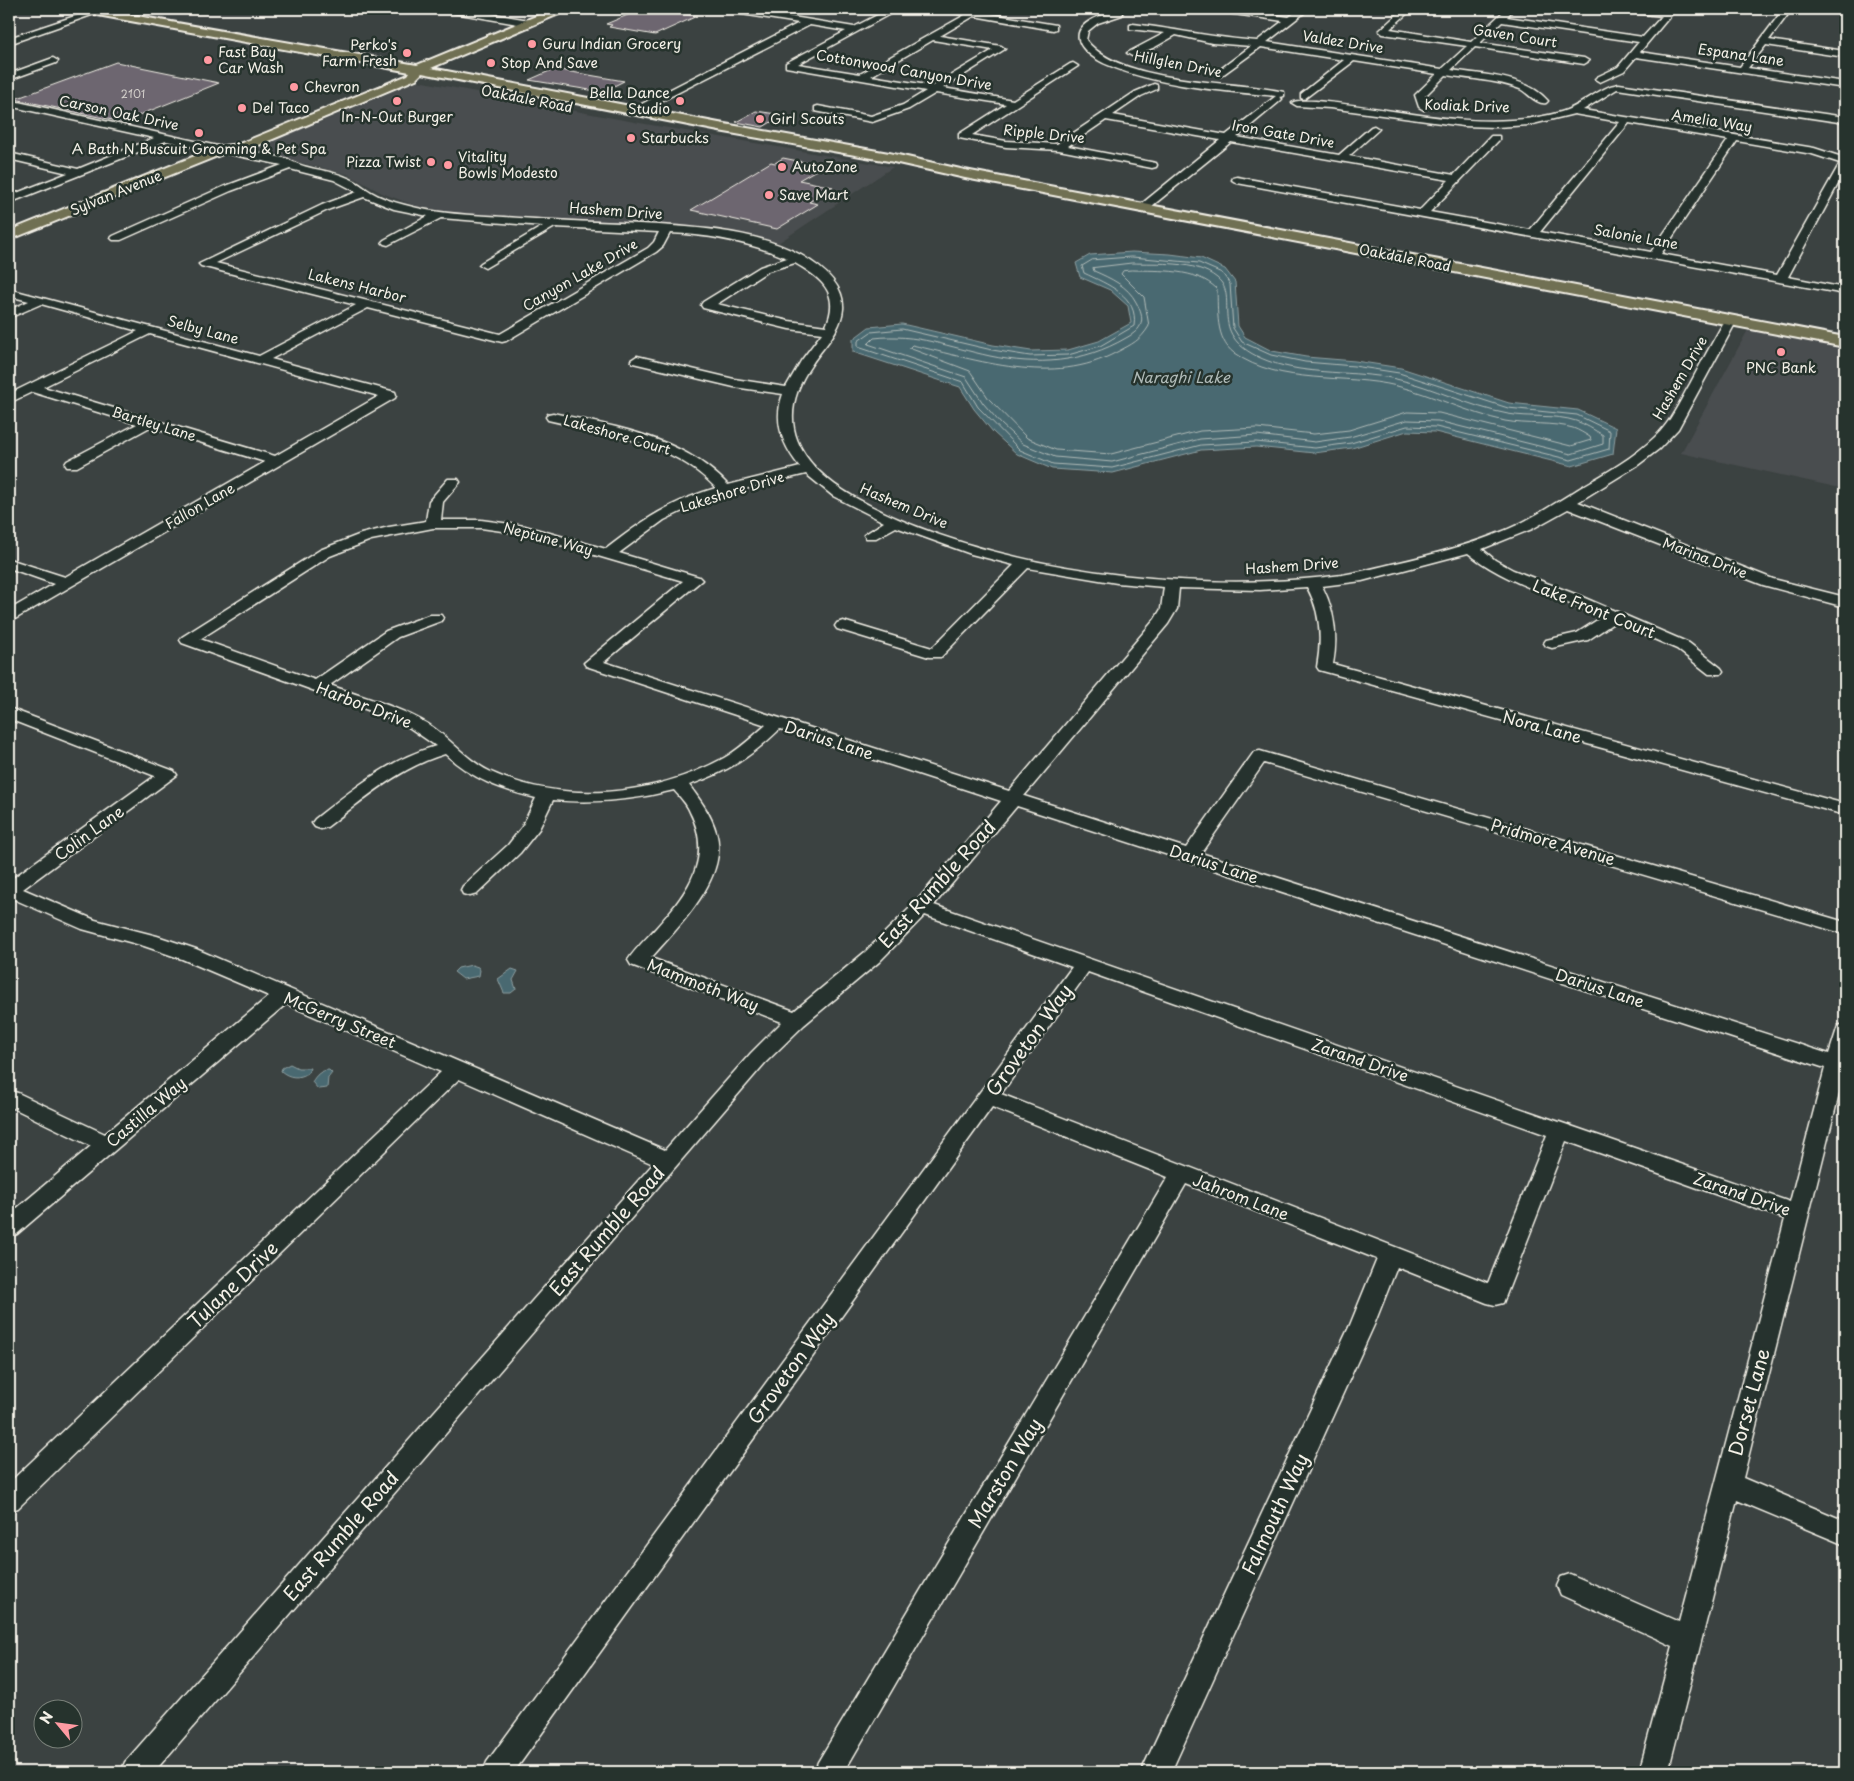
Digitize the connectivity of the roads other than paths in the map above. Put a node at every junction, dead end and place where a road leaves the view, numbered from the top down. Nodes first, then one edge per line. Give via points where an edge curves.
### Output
1 (81, 9) edge
2 (449, 9) edge
3 (562, 9) edge
4 (729, 9) edge
5 (896, 9) edge
6 (946, 9) edge
7 (1104, 9) edge
8 (1220, 9) edge
9 (1305, 9) edge
10 (1408, 9) edge
11 (1512, 9) edge
12 (1626, 9) edge
13 (976, 11) edge
14 (1128, 11) dead end
15 (96, 12) junction
16 (1670, 12) edge
17 (1119, 13) junction
18 (1785, 13) dead end
19 (1501, 19) junction
20 (1097, 20) junction
21 (1291, 20) junction
22 (529, 23) junction
23 (807, 23) junction
24 (1053, 27) dead end
25 (1133, 27) dead end
26 (854, 30) junction
27 (1174, 32) junction
28 (931, 37) junction
29 (238, 38) junction
30 (1646, 40) junction
31 (9, 41) edge
32 (1763, 42) junction
33 (1259, 44) junction
34 (1474, 44) junction
35 (260, 46) junction
36 (319, 50) junction
37 (1132, 53) dead end
38 (1634, 54) junction
39 (1845, 54) edge
40 (1352, 58) junction
41 (53, 61) dead end
42 (1584, 61) dead end
43 (344, 64) junction
44 (1073, 66) dead end
45 (1621, 69) junction
46 (1743, 69) junction
47 (1445, 72) junction
48 (1221, 73) dead end
49 (399, 74) junction
50 (9, 76) edge
51 (862, 77) junction
52 (374, 78) junction
53 (420, 78) junction
54 (1599, 82) junction
55 (1618, 85) junction
56 (1845, 85) edge
57 (1154, 87) dead end
58 (934, 90) junction
59 (1278, 97) junction
60 (1299, 98) junction
61 (1592, 100) junction
62 (1543, 101) dead end
63 (9, 103) edge
64 (1015, 103) junction
65 (1424, 107) dead end
66 (818, 109) dead end
67 (635, 111) junction
68 (1574, 111) junction
69 (1262, 112) junction
70 (1104, 117) junction
71 (1845, 120) edge
72 (1626, 121) junction
73 (1374, 129) dead end
74 (166, 137) junction
75 (1495, 138) dead end
76 (1734, 138) junction
77 (1229, 139) junction
78 (785, 145) junction
79 (1059, 147) junction
80 (222, 150) junction
81 (9, 156) edge
82 (889, 157) junction
83 (1341, 158) junction
84 (1845, 161) edge
85 (1152, 165) dead end
86 (289, 166) junction
87 (79, 172) junction
88 (965, 174) junction
89 (1456, 178) junction
90 (1237, 180) dead end
91 (365, 193) junction
92 (9, 200) edge
93 (1143, 208) junction
94 (1422, 214) junction
95 (439, 215) junction
96 (553, 223) junction
97 (666, 230) junction
98 (1533, 234) junction
99 (9, 236) edge
100 (117, 238) dead end
101 (388, 242) dead end
102 (1654, 256) junction
103 (798, 258) junction
104 (485, 265) dead end
105 (1781, 279) junction
106 (1845, 291) edge
107 (9, 292) edge
108 (39, 301) junction
109 (366, 304) junction
110 (9, 314) edge
111 (1731, 320) junction
112 (149, 330) junction
113 (830, 330) junction
114 (502, 338) joint
115 (1845, 342) edge
116 (260, 360) junction
117 (637, 360) dead end
118 (31, 388) junction
119 (789, 391) junction
120 (390, 395) joint
121 (9, 399) edge
122 (553, 417) dead end
123 (148, 423) junction
124 (276, 461) junction
125 (72, 464) dead end
126 (809, 470) junction
127 (453, 482) dead end
128 (726, 491) junction
129 (1568, 503) junction
130 (895, 522) junction
131 (433, 524) junction
132 (871, 535) dead end
133 (1471, 548) junction
134 (608, 555) junction
135 (9, 563) edge
136 (1024, 563) junction
137 (1312, 582) junction
138 (66, 583) junction
139 (1172, 583) junction
140 (1845, 602) edge
141 (9, 616) edge
142 (1614, 616) junction
143 (435, 618) dead end
144 (843, 626) dead end
145 (188, 640) joint
146 (1552, 644) dead end
147 (592, 662) joint
148 (1716, 671) dead end
149 (317, 686) junction
150 (1092, 704) joint
151 (9, 713) edge
152 (777, 723) junction
153 (448, 748) junction
154 (679, 784) junction
155 (547, 794) junction
156 (1012, 799) junction
157 (1845, 810) edge
158 (321, 823) dead end
159 (1190, 856) junction
160 (9, 890) edge
161 (470, 890) dead end
162 (922, 907) junction
163 (1845, 928) edge
164 (1084, 964) junction
165 (283, 995) junction
166 (797, 1020) junction
167 (1845, 1031) edge
168 (1837, 1064) junction
169 (456, 1070) junction
170 (987, 1097) junction
171 (11, 1098) dead end
172 (1560, 1130) junction
173 (106, 1145) junction
174 (668, 1161) junction
175 (1181, 1173) junction
176 (1798, 1214) junction
177 (9, 1228) edge
178 (1390, 1255) junction
179 (1728, 1484) junction
180 (9, 1500) edge
181 (1845, 1533) edge
182 (1570, 1586) dead end
183 (1688, 1639) junction
184 (135, 1772) edge
185 (497, 1772) edge
186 (828, 1772) edge
187 (1156, 1772) edge
188 (1654, 1772) edge

1 - 15 main road, Oakdale Road
2 - 22 street
3 - 22 main road, Sylvan Avenue
4 - 23 street
5 - 26 street
6 - 13 street
7 - 17 street, Hillglen Drive
7 - 20 street, Hillglen Drive
8 - 21 street
9 - 21 street
10 - 34 street, Gaven Court via 1382,31
11 - 19 street
12 - 16 street
13 - 24 street
13 - 28 street
14 - 17 street, Hillglen Drive
15 - 29 main road, Oakdale Road
15 - 31 street
16 - 30 street
17 - 20 street, Hillglen Drive
18 - 32 street
19 - 30 street
19 - 34 street
20 - 59 street, Hillglen Drive via 1085,29 1082,39 1088,50 1104,60 1147,74
21 - 33 street
22 - 53 main road, Sylvan Avenue
23 - 26 street
23 - 67 street
25 - 27 street, Valdez Drive
26 - 51 street, Cottonwood Canyon Drive via 789,65
27 - 33 street, Valdez Drive via 1212,40
27 - 37 street via 1152,46
28 - 51 street
28 - 58 street via 1001,49
29 - 35 main road, Oakdale Road
29 - 36 main road, Oakdale Road
30 - 38 street
32 - 39 street
32 - 46 street
33 - 40 street, Valdez Drive
33 - 48 street
34 - 42 street, Gaven Court
34 - 47 street
35 - 36 main road
35 - 43 main road, Oakdale Road
36 - 53 main road, Oakdale Road
38 - 45 street
38 - 46 street, Espana Lane
40 - 47 street, Valdez Drive
40 - 60 street
41 - 50 street
43 - 49 main road, Oakdale Road
43 - 52 main road
44 - 64 street
45 - 54 street
45 - 55 street
46 - 56 street, Espana Lane
47 - 62 street, Valdez Drive via 1514,84 1534,91
47 - 65 street via 1420,95
49 - 52 main road, Sylvan Avenue
49 - 53 main road, Sylvan Avenue
51 - 58 street, Cottonwood Canyon Drive
52 - 80 main road, Sylvan Avenue
53 - 67 main road, Oakdale Road
53 - 78 main road, Oakdale Road
53 - 80 main road, Sylvan Avenue via 323,119 297,125 242,148
54 - 55 street
54 - 61 street
55 - 61 street, Kodiak Drive
55 - 71 street
57 - 70 street
58 - 64 street, Cottonwood Canyon Drive
58 - 66 street via 906,107 872,119
59 - 60 street, Hillglen Drive via 1295,94
59 - 69 street
60 - 68 street, Kodiak Drive via 1421,119 1474,123 1535,121
60 - 69 street
61 - 68 street, Kodiak Drive
63 - 74 street, Carson Oak Drive
64 - 79 street, Ripple Drive via 963,136 1006,144
67 - 82 main road, Oakdale Road
68 - 72 street, Amelia Way
69 - 77 street
70 - 77 street, Iron Gate Drive
70 - 79 street
72 - 76 street, Amelia Way
72 - 98 street
73 - 83 street
74 - 80 street, Carson Oak Drive
74 - 87 street
75 - 89 street
76 - 84 street, Amelia Way via 1814,151
76 - 102 street
77 - 83 street, Iron Gate Drive
77 - 93 street
78 - 82 main road
78 - 88 main road, Oakdale Road
79 - 85 street, Ripple Drive
80 - 86 street, Carson Oak Drive via 225,155 272,166
80 - 99 main road, Sylvan Avenue
81 - 87 street
82 - 88 main road, Oakdale Road
83 - 89 street, Iron Gate Drive
84 - 105 street
86 - 91 street, Hashem Drive via 338,178
86 - 100 street via 226,189
87 - 92 street
88 - 93 main road, Oakdale Road
89 - 94 street
90 - 94 street
91 - 95 street, Hashem Drive via 398,207
91 - 109 street, Lakens Harbor via 326,207 205,264
93 - 111 main road, Oakdale Road
94 - 98 street, Salonie Lane
95 - 96 street, Hashem Drive
95 - 101 street
96 - 97 street, Hashem Drive
96 - 104 street
97 - 103 street, Hashem Drive via 736,238
97 - 114 street, Canyon Lake Drive via 652,250
98 - 102 street, Salonie Lane
102 - 105 street, Salonie Lane
103 - 113 street, Hashem Drive via 819,272 832,286 838,313
103 - 113 street via 764,269 707,305 789,325
105 - 106 street, Salonie Lane
107 - 108 street, Selby Lane
108 - 110 street
108 - 112 street, Selby Lane
109 - 114 street, Lakens Harbor
109 - 116 street
111 - 115 main road, Oakdale Road
111 - 129 street, Hashem Drive via 1673,426 1662,440 1625,468
112 - 116 street, Selby Lane
112 - 118 street
113 - 119 street, Hashem Drive
116 - 120 street, Selby Lane
117 - 119 street via 734,384
118 - 121 street
118 - 123 street, Bartley Lane
119 - 126 street, Hashem Drive via 784,411 786,428 790,443
120 - 124 street, Fallon Lane
122 - 128 street, Lakeshore Court via 672,449 704,467
123 - 124 street, Bartley Lane
123 - 125 street
124 - 138 street, Fallon Lane
126 - 128 street, Lakeshore Drive
126 - 130 street, Hashem Drive via 848,500
127 - 131 street via 436,501
128 - 134 street, Lakeshore Drive via 677,507
129 - 133 street, Hashem Drive via 1514,532
129 - 140 street, Marina Drive via 1768,582
130 - 132 street
130 - 136 street, Hashem Drive via 957,545
131 - 134 street, Neptune Way via 504,526
131 - 145 street, Neptune Way via 366,537 325,554
133 - 137 street, Hashem Drive via 1352,578
133 - 142 street, Lake Front Court via 1508,573
134 - 147 street, Neptune Way via 694,580
135 - 138 street
136 - 139 street, Hashem Drive via 1101,576
136 - 144 street via 935,654
137 - 139 street, Hashem Drive
137 - 157 street, Nora Lane via 1319,594 1328,632 1324,667
138 - 141 street, Fallon Lane
139 - 150 street via 1169,609 1162,621
142 - 146 street via 1582,637
142 - 148 street, Lake Front Court via 1683,646
143 - 149 street via 392,634
145 - 149 street, Harbor Drive
147 - 152 street, Darius Lane
149 - 153 street, Harbor Drive via 392,713 413,723
150 - 156 street, East Rumble Road
151 - 160 street, Colin Lane via 168,775
152 - 154 street, Harbor Drive via 732,760
152 - 156 street, Darius Lane
153 - 155 street, Harbor Drive via 483,775 509,786
153 - 158 street via 421,756 385,774
154 - 155 street, Harbor Drive via 654,791 601,797
154 - 166 street, Mammoth Way via 698,806 708,832 706,868 687,906 638,960
155 - 161 street via 530,829 514,849
156 - 159 street, Darius Lane
156 - 162 street, East Rumble Road
159 - 163 street, Pridmore Avenue via 1260,756
159 - 168 street, Darius Lane
160 - 165 street, McGerry Street via 89,925 189,954
162 - 164 street, Zarand Drive
162 - 166 street, East Rumble Road via 872,957
164 - 170 street, Groveton Way
164 - 172 street, Zarand Drive
165 - 169 street, McGerry Street
165 - 173 street, Castilla Way
166 - 174 street, East Rumble Road via 758,1058
167 - 168 street, Dorset Lane
168 - 176 street, Dorset Lane
169 - 174 street, McGerry Street
169 - 180 street, Tulane Drive
170 - 175 street, Jahrom Lane
170 - 185 street, Groveton Way
171 - 173 street
172 - 176 street, Zarand Drive
172 - 178 street, Jahrom Lane via 1495,1296
173 - 177 street, Castilla Way
174 - 184 street, East Rumble Road
175 - 178 street, Jahrom Lane
175 - 186 street, Marston Way
176 - 179 street, Dorset Lane
178 - 187 street, Falmouth Way via 1362,1326
179 - 181 street
179 - 183 street, Dorset Lane
182 - 183 street
183 - 188 street, Dorset Lane

